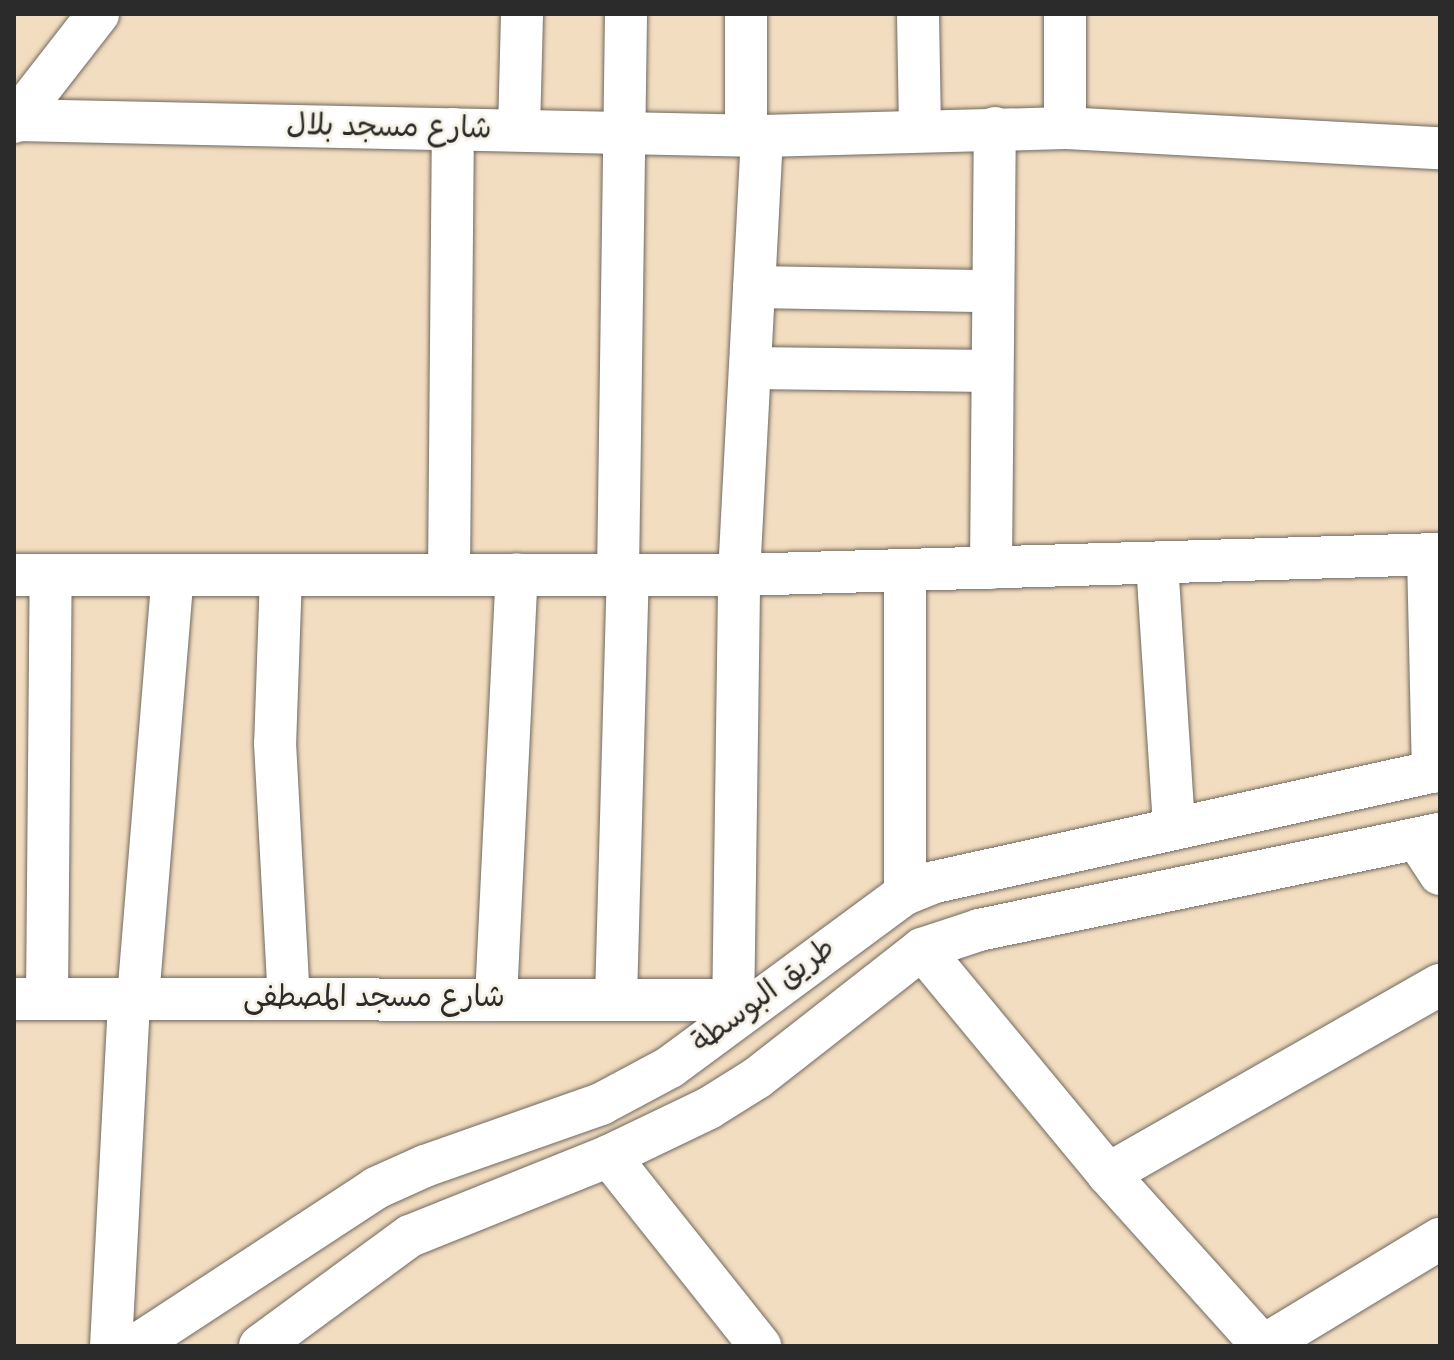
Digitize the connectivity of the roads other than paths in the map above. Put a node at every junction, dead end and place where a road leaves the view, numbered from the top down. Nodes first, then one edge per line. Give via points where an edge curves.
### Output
1 (98, 14) edge
2 (522, 14) edge
3 (626, 14) edge
4 (746, 14) edge
5 (918, 14) edge
6 (1065, 14) edge
7 (15, 121) edge
8 (995, 128) junction
9 (1065, 128) junction
10 (453, 129) junction
11 (920, 129) junction
12 (519, 130) junction
13 (622, 133) junction
14 (754, 136) junction
15 (1440, 148) edge
16 (754, 287) junction
17 (991, 291) junction
18 (750, 368) junction
19 (991, 371) junction
20 (1434, 554) edge
21 (1157, 563) junction
22 (991, 568) junction
23 (905, 570) junction
24 (33, 575) edge
25 (173, 575) junction
26 (281, 575) junction
27 (449, 575) junction
28 (517, 575) junction
29 (623, 575) junction
30 (739, 575) junction
31 (1436, 771) edge
32 (1174, 828) junction
33 (1428, 837) edge
34 (1440, 874) edge
35 (905, 894) junction
36 (922, 949) junction
37 (1440, 985) edge
38 (496, 998) junction
39 (616, 998) junction
40 (30, 999) edge
41 (134, 999) junction
42 (289, 999) junction
43 (733, 1010) junction
44 (609, 1156) junction
45 (1108, 1174) junction
46 (1440, 1239) edge
47 (111, 1346) edge
48 (135, 1346) edge
49 (260, 1346) edge
50 (760, 1346) edge

1 - 7 street
2 - 12 street
3 - 13 street
4 - 14 street
5 - 11 street
6 - 9 street
7 - 10 street, شارع مسجد بلال
8 - 9 street, شارع مسجد بلال
8 - 11 street, شارع مسجد بلال
8 - 17 street
9 - 15 street, شارع مسجد بلال
10 - 12 street, شارع مسجد بلال
10 - 27 street
11 - 14 street, شارع مسجد بلال
12 - 13 street, شارع مسجد بلال
13 - 14 street, شارع مسجد بلال
13 - 29 street
14 - 16 street
16 - 17 street
16 - 18 street
17 - 19 street
18 - 19 street
18 - 30 street
19 - 22 street
20 - 21 street
20 - 31 street
21 - 22 street
21 - 32 street
22 - 23 street
23 - 30 street
23 - 35 street
24 - 25 street
24 - 40 street
25 - 26 street
25 - 41 street
26 - 27 street
26 - 42 street via 275,743
27 - 28 street
28 - 29 street
28 - 38 street
29 - 30 street
29 - 39 street
30 - 43 street
31 - 32 street, طريق البوسطة
32 - 35 street, طريق البوسطة via 935,882
33 - 34 street
33 - 36 street, طريق البوسطة via 979,930
35 - 43 street, طريق البوسطة
36 - 44 street, طريق البوسطة via 757,1078 709,1108
36 - 45 street
37 - 45 street
38 - 39 street, شارع مسجد المصطفى
38 - 42 street, شارع مسجد المصطفى
39 - 43 street, شارع مسجد المصطفى
40 - 41 street, شارع مسجد المصطفى
41 - 42 street, شارع مسجد المصطفى
41 - 47 street
43 - 48 street, طريق البوسطة via 670,1067 601,1104 425,1166 365,1194
44 - 49 street, طريق البوسطة via 410,1236
44 - 50 street
45 - 46 street via 1263,1346

